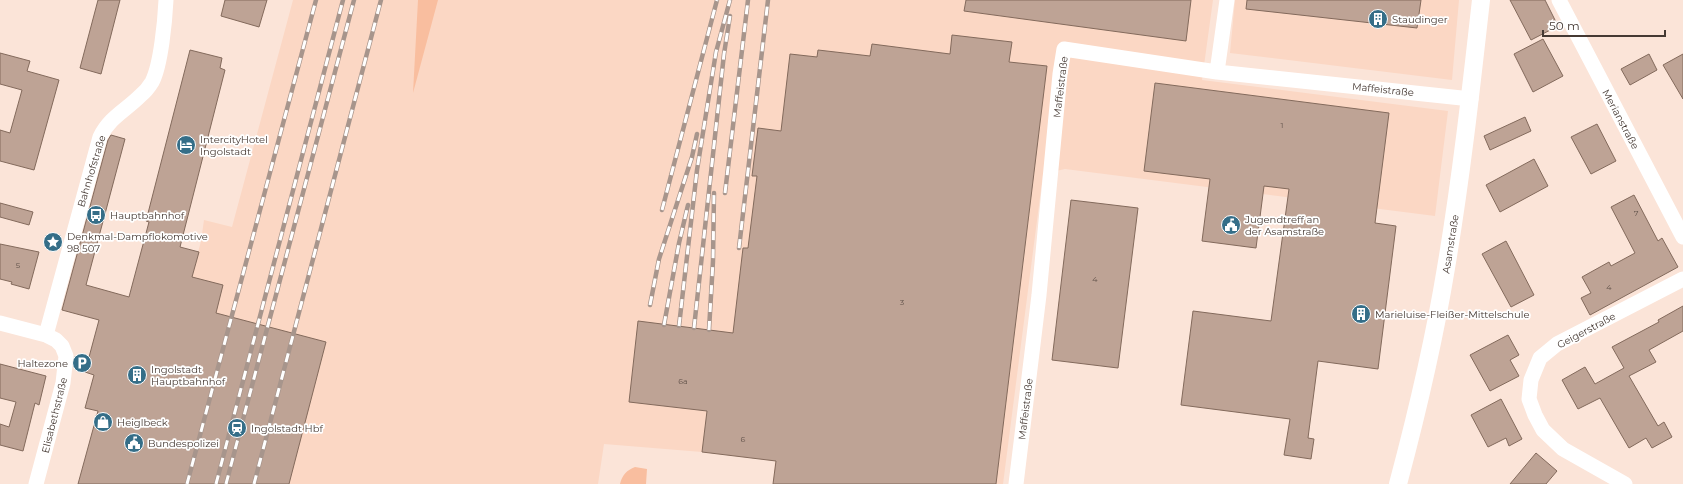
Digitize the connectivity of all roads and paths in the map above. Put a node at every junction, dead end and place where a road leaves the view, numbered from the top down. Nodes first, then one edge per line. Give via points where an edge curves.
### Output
1 (166, 0) edge
2 (1227, 0) edge
3 (1481, 0) edge
4 (1559, 0) edge
5 (1217, 72) junction
6 (1470, 99) junction
7 (1683, 237) edge
8 (1683, 279) edge
9 (0, 323) edge
10 (46, 335) junction
11 (36, 484) edge
12 (1016, 484) edge
13 (1398, 484) edge
14 (1625, 484) edge

1 - 10 street, Bahnhofstraße via 160,50 152,81 139,97 116,115 100,137
2 - 5 street
3 - 6 street, Asamstraße
4 - 7 street, Merianstraße
5 - 6 street, Maffeistraße
5 - 12 street, Maffeistraße via 1064,49 1039,295
6 - 13 street, Asamstraße via 1446,268 1419,401
8 - 14 street, Geigerstraße via 1557,344 1540,358 1531,380 1529,399 1543,430 1563,449
9 - 10 street
10 - 11 street, Elisabethstraße via 62,346 66,356 63,383

